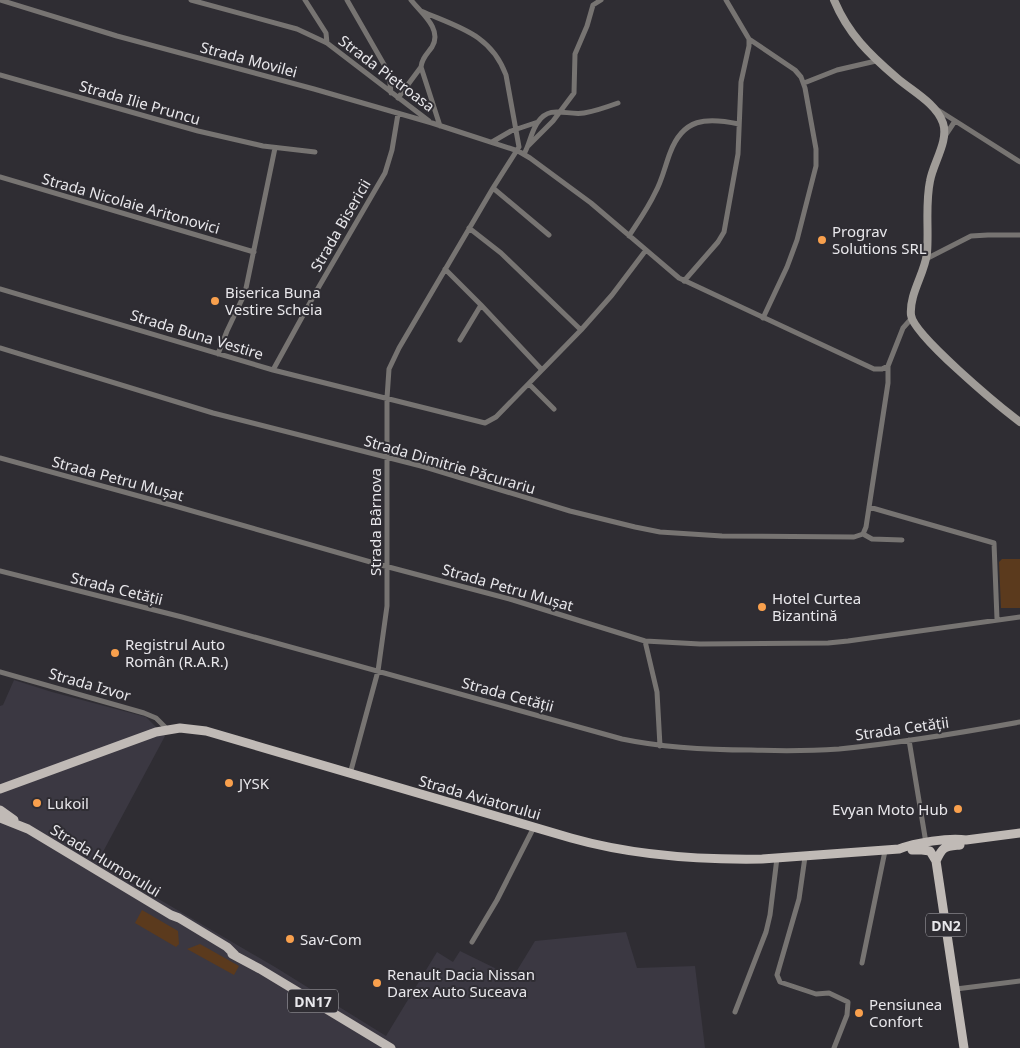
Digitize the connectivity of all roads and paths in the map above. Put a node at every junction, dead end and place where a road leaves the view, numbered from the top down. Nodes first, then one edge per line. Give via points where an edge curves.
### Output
1 (0, 0) edge
2 (191, 0) edge
3 (305, 0) edge
4 (347, 0) edge
5 (411, 0) edge
6 (601, 0) edge
7 (726, 0) edge
8 (834, 0) edge
9 (421, 11) junction
10 (750, 39) junction
11 (327, 43) junction
12 (876, 60) junction
13 (420, 67) junction
14 (0, 75) edge
15 (804, 83) junction
16 (391, 93) junction
17 (398, 98) junction
18 (618, 103) dead end
19 (932, 107) junction
20 (562, 111) junction
21 (398, 114) junction
22 (432, 122) junction
23 (538, 122) junction
24 (955, 122) junction
25 (739, 124) junction
26 (440, 126) junction
27 (516, 129) junction
28 (943, 138) junction
29 (492, 142) junction
30 (528, 146) junction
31 (275, 148) junction
32 (518, 151) junction
33 (315, 152) dead end
34 (524, 154) junction
35 (1020, 162) edge
36 (0, 177) edge
37 (493, 188) junction
38 (469, 228) junction
39 (549, 235) dead end
40 (1020, 235) edge
41 (629, 236) junction
42 (646, 250) junction
43 (254, 252) junction
44 (926, 259) junction
45 (445, 269) junction
46 (684, 281) junction
47 (0, 289) edge
48 (482, 305) junction
49 (762, 318) junction
50 (911, 320) junction
51 (581, 330) junction
52 (460, 340) dead end
53 (0, 348) edge
54 (218, 354) junction
55 (888, 366) junction
56 (273, 370) junction
57 (542, 370) junction
58 (529, 384) junction
59 (387, 398) junction
60 (554, 409) dead end
61 (1020, 422) edge
62 (0, 458) edge
63 (388, 458) junction
64 (869, 506) junction
65 (863, 534) junction
66 (902, 540) dead end
67 (388, 567) junction
68 (0, 571) edge
69 (1020, 617) edge
70 (997, 619) junction
71 (645, 641) junction
72 (0, 672) edge
73 (378, 672) junction
74 (1020, 722) edge
75 (167, 730) junction
76 (909, 740) junction
77 (660, 746) junction
78 (350, 774) junction
79 (0, 789) edge
80 (0, 810) edge
81 (0, 818) edge
82 (534, 827) junction
83 (28, 829) junction
84 (1020, 833) edge
85 (966, 840) junction
86 (926, 843) junction
87 (899, 850) junction
88 (885, 851) junction
89 (805, 857) junction
90 (777, 858) junction
91 (936, 861) junction
92 (472, 942) dead end
93 (862, 963) dead end
94 (1020, 981) edge
95 (956, 989) junction
96 (735, 1012) dead end
97 (391, 1048) edge
98 (834, 1048) edge
99 (964, 1048) edge

1 - 21 street, Strada Movilei
2 - 11 street, Strada Pietroasa via 297,29
3 - 11 street, Strada Pietroasa via 326,33
4 - 16 street via 389,74
5 - 9 street
6 - 20 street via 593,5 576,48 574,93
7 - 10 street
8 - 12 main road via 847,28
9 - 13 street via 436,35
9 - 27 street via 467,31 491,48 506,76
10 - 15 street via 795,70
10 - 25 street via 741,82
11 - 16 street, Strada Pietroasa
12 - 15 street
12 - 19 main road
13 - 17 street
13 - 26 street
14 - 31 street, Strada Ilie Pruncu via 198,131
15 - 49 street via 816,166 797,240
16 - 17 street, Strada Pietroasa
17 - 22 street, Strada Pietroasa
18 - 20 street via 583,113
19 - 24 street
19 - 28 main road via 944,125
20 - 23 street via 545,114
20 - 30 street
21 - 22 street, Strada Movilei
21 - 56 street, Strada Bisericii via 385,174
22 - 26 street, Strada Movilei
23 - 27 street
23 - 30 street
24 - 28 street
24 - 35 street
25 - 41 street via 696,122 684,129 670,151 655,193
25 - 46 street via 738,154 724,232
26 - 29 street, Strada Movilei
27 - 29 street
27 - 32 street via 520,143
28 - 44 main road via 929,188
29 - 32 street, Strada Movilei
30 - 34 street
31 - 33 street, Strada Ilie Pruncu
31 - 43 street
32 - 34 street, Strada Movilei
32 - 37 street, Strada Bârnova
34 - 41 street, Strada Movilei via 591,203
36 - 43 street, Strada Nicolaie Aritonovici
37 - 38 street, Strada Bârnova
37 - 39 street
38 - 45 street, Strada Bârnova
38 - 51 street via 501,253
40 - 44 street via 971,236
41 - 42 street, Strada Movilei
42 - 46 street, Strada Movilei
42 - 51 street
43 - 54 street via 243,298
44 - 50 main road via 912,302
45 - 48 street
45 - 59 street, Strada Bârnova via 392,361
46 - 49 street, Strada Movilei
47 - 54 street, Strada Buna Vestire
48 - 52 street
48 - 57 street
49 - 55 street, Strada Movilei via 874,370
50 - 55 street via 903,328
50 - 61 main road via 969,380
51 - 57 street
53 - 63 street, Strada Dimitrie Păcurariu via 212,413
54 - 56 street, Strada Buna Vestire
55 - 64 street
56 - 59 street, Strada Buna Vestire
57 - 58 street
58 - 59 street, Strada Buna Vestire via 496,418 485,423
58 - 60 street
59 - 63 street, Strada Bârnova
62 - 67 street, Strada Petru Mușat
63 - 65 street, Strada Dimitrie Păcurariu via 570,511 660,532 755,537 854,537
63 - 67 street, Strada Bârnova
64 - 65 street
64 - 70 street via 994,543
65 - 66 street, Strada Dimitrie Păcurariu via 872,539
67 - 71 street, Strada Petru Mușat via 513,600
67 - 73 street, Strada Bârnova via 387,606
68 - 73 street, Strada Cetății via 182,617
69 - 70 street, Strada Petru Mușat
70 - 71 street, Strada Petru Mușat via 828,643
71 - 77 street via 657,692
72 - 75 street, Strada Izvor via 144,713 156,718
73 - 77 street, Strada Cetății via 622,739
73 - 78 street, Strada Bârnova
74 - 76 street, Strada Cetății
75 - 78 main road, Strada Aviatorului via 180,728 206,732
75 - 79 main road, Strada Aviatorului
76 - 77 street, Strada Cetății via 799,751
76 - 86 street
78 - 82 main road, Strada Aviatorului
80 - 83 main road
81 - 83 main road, Strada Humorului / DN17
82 - 90 main road, Strada Aviatorului via 633,852
82 - 92 street
83 - 97 main road, Strada Humorului / DN17
84 - 85 main road
85 - 86 main road, Strada Aviatorului
85 - 91 main road via 962,844 945,847
86 - 87 main road, Strada Aviatorului
87 - 88 main road, Strada Aviatorului
87 - 91 main road via 927,850
88 - 89 main road, Strada Aviatorului
88 - 93 street
89 - 90 main road, Strada Aviatorului
89 - 98 street via 799,899 777,975 780,982 848,1002 847,1015
90 - 96 street via 766,932
91 - 95 main road, DN2
94 - 95 street
95 - 99 main road, DN2

